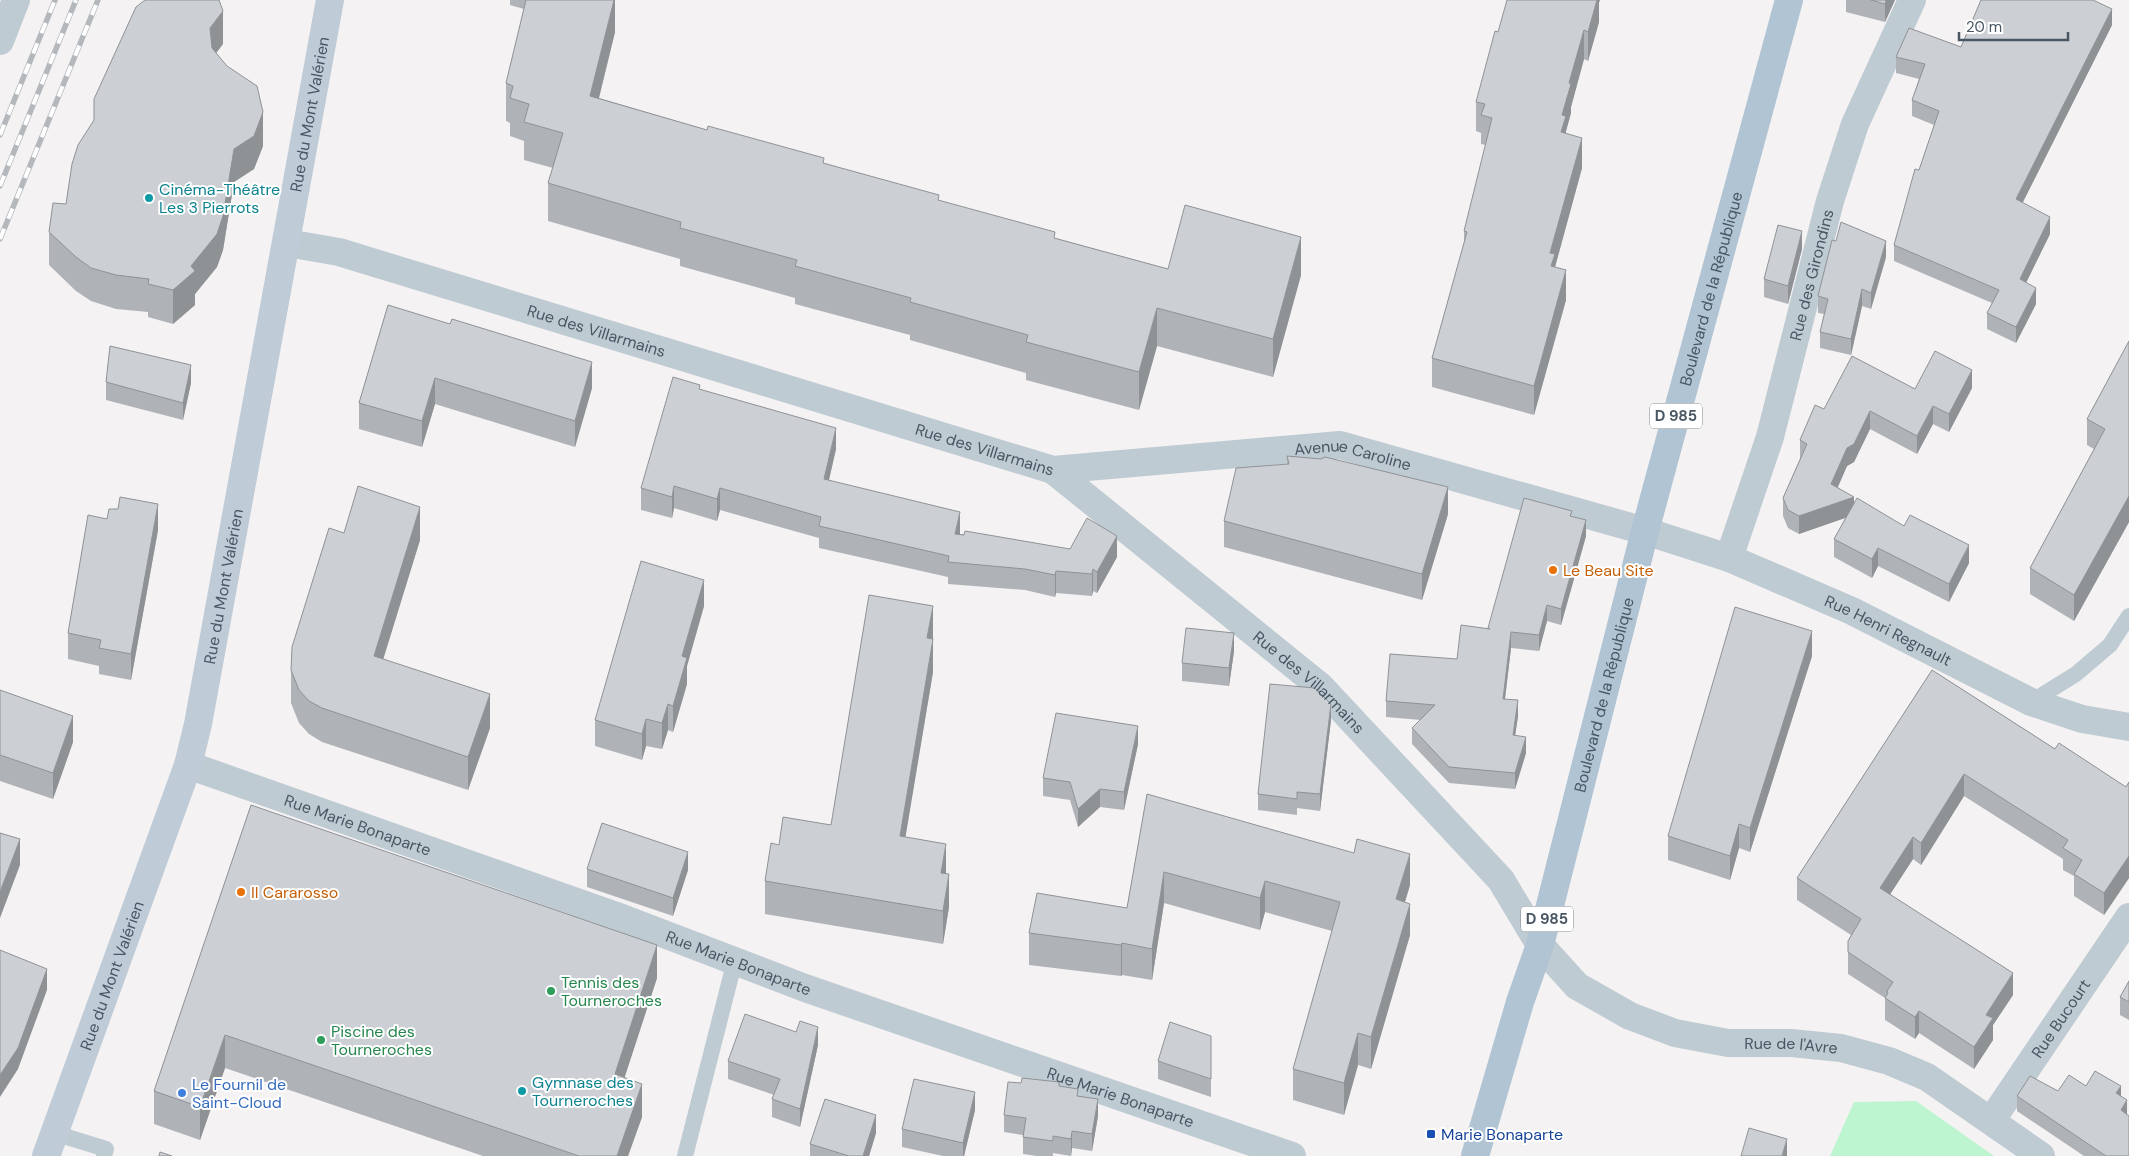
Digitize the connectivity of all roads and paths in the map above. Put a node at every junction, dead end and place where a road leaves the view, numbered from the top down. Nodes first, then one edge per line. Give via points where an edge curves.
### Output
1 (16, 0) edge
2 (330, 0) edge
3 (1789, 0) edge
4 (1912, 0) edge
5 (0, 41) edge
6 (287, 243) junction
7 (1053, 470) junction
8 (1645, 531) junction
9 (1729, 558) junction
10 (2129, 616) edge
11 (2031, 702) junction
12 (2129, 727) edge
13 (188, 765) junction
14 (2129, 917) edge
15 (1540, 945) junction
16 (735, 960) junction
17 (1991, 1120) junction
18 (50, 1145) edge
19 (105, 1153) edge
20 (685, 1156) edge
21 (1292, 1156) edge
22 (1475, 1156) edge
23 (2041, 1156) edge

1 - 5 street
2 - 6 main road, Rue du Mont Valérien
3 - 8 main road, Boulevard de la République / D 985
4 - 9 street, Rue des Girondins via 1852,132 1830,201 1770,437
6 - 7 street, Rue des Villarmains via 339,252
6 - 13 main road, Rue du Mont Valérien
7 - 8 street, Avenue Caroline via 1340,445
7 - 15 street, Rue des Villarmains via 1321,687 1501,880
8 - 9 street, Rue Henri Regnault
8 - 15 main road, Boulevard de la République / D 985
9 - 11 street, Rue Henri Regnault via 1852,610
10 - 11 lane via 2110,645 2076,674
11 - 12 street, Rue Henri Regnault via 2082,719
13 - 16 street, Rue Marie Bonaparte
13 - 18 main road, Rue du Mont Valérien
14 - 17 street, Rue Bucourt
15 - 17 street, Rue de l'Avre via 1577,986 1630,1016 1675,1033 1728,1042 1841,1048 1889,1061 1926,1077
15 - 22 main road, Boulevard de la République / D 985
16 - 20 lane
16 - 21 street, Rue Marie Bonaparte via 806,988
17 - 23 street, Rue de l'Avre
18 - 19 lane

